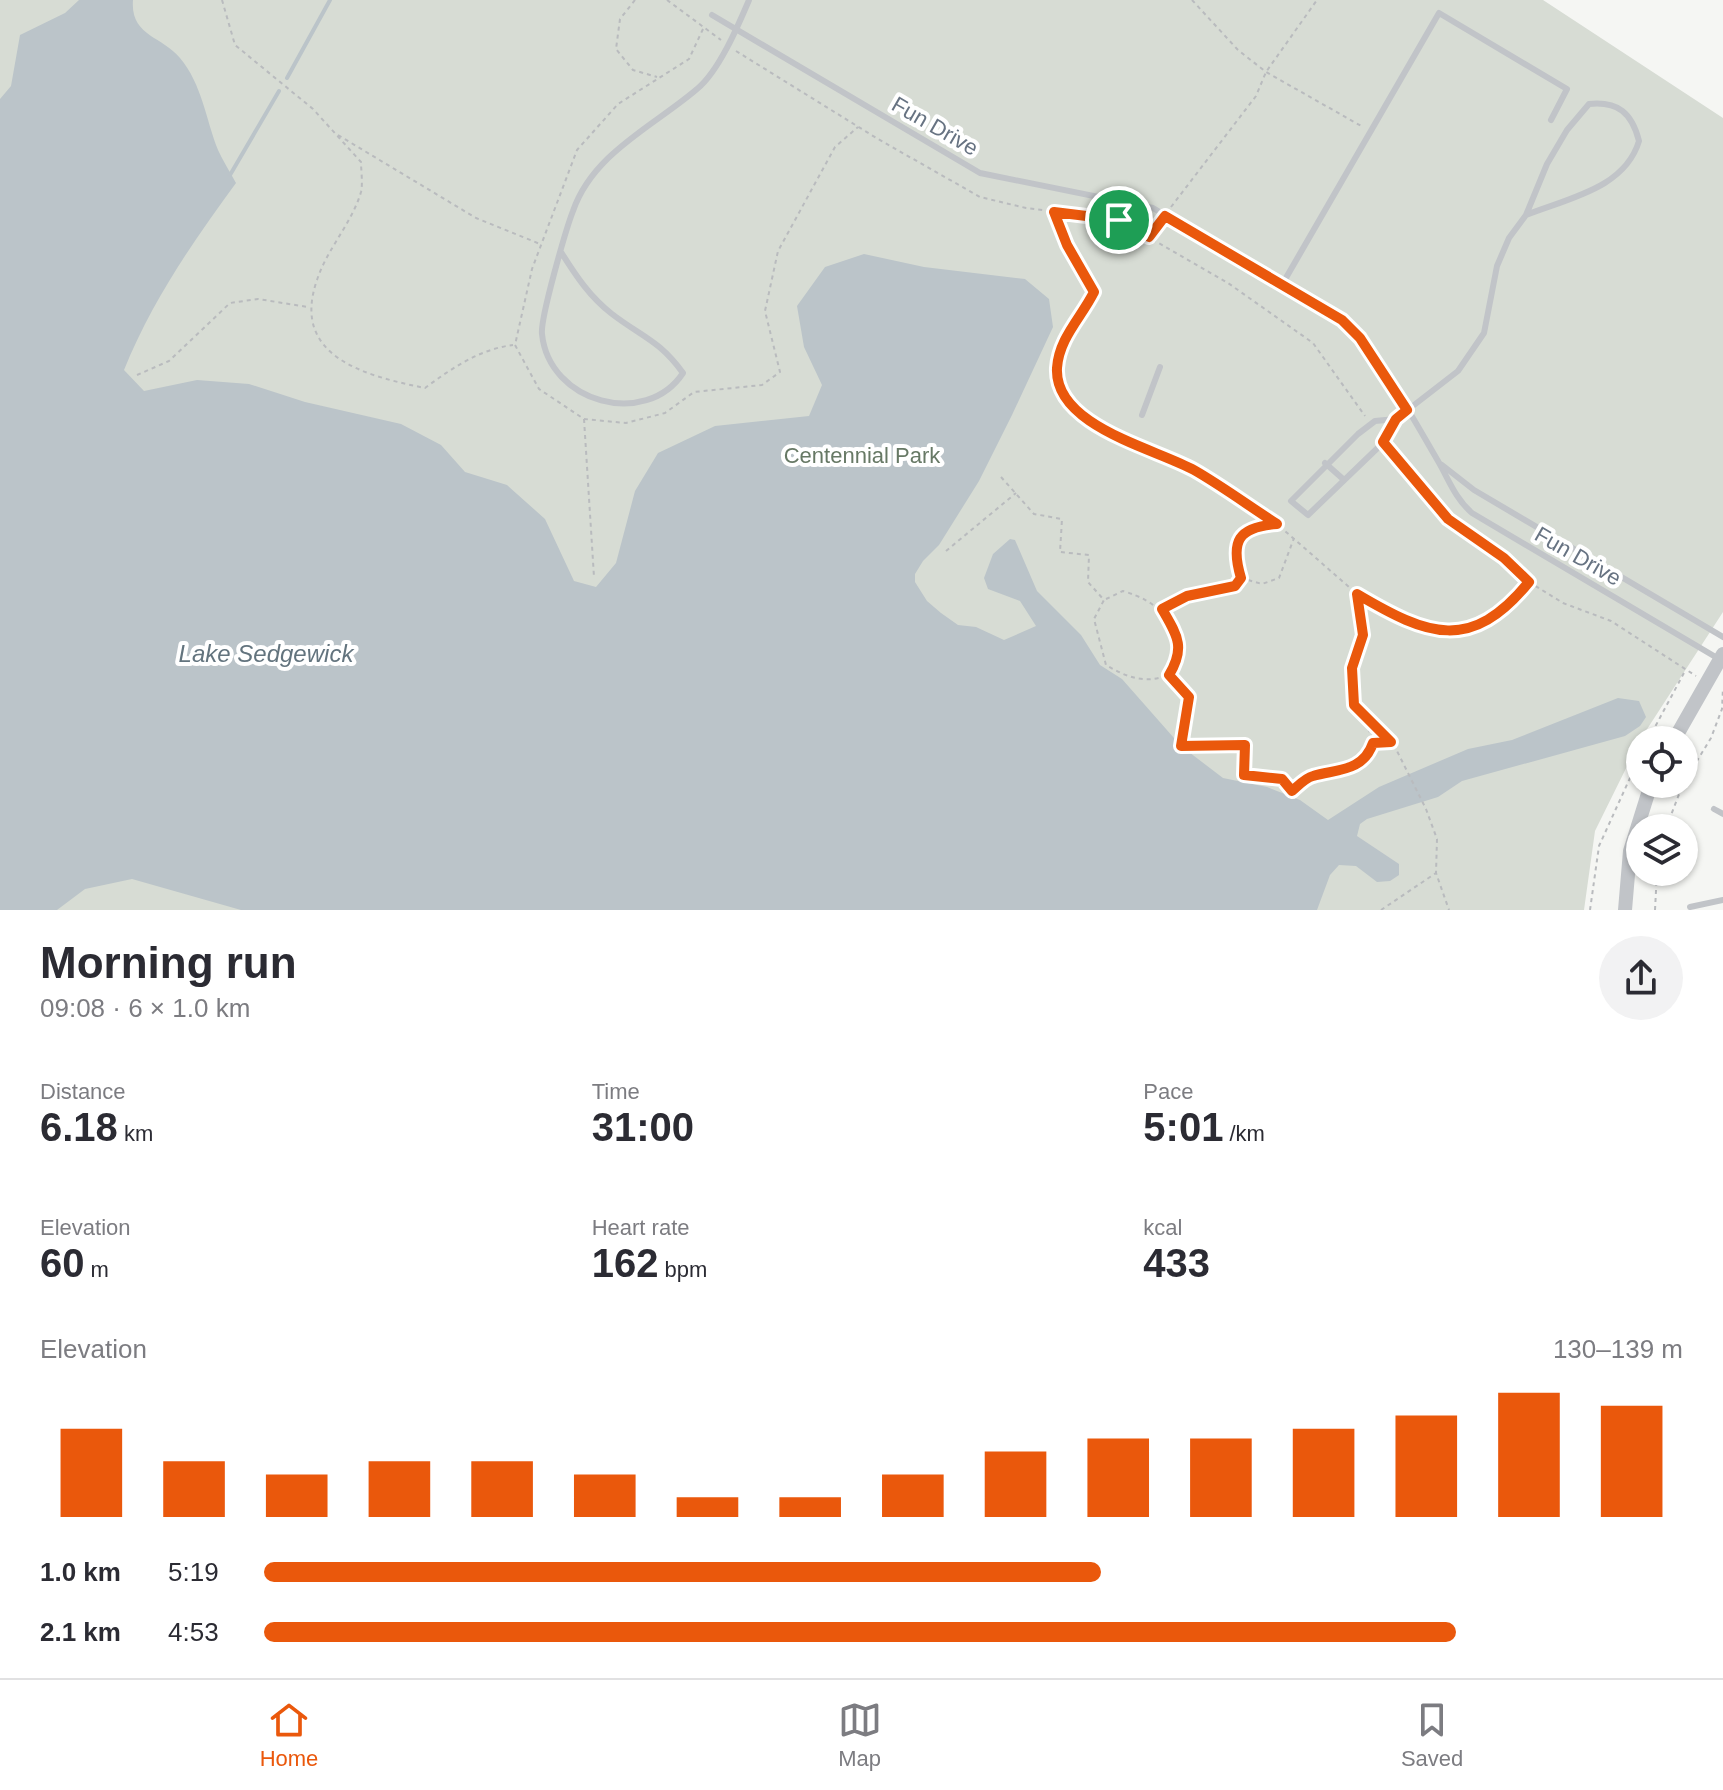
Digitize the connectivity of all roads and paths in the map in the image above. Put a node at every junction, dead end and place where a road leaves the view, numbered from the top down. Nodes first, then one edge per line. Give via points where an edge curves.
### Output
1 (222, 0) edge
2 (635, 0) edge
3 (667, 0) edge
4 (749, 0) edge
5 (1192, 0) edge
6 (1317, 0) edge
7 (712, 15) dead end
8 (704, 28) junction
9 (736, 31) junction
10 (727, 45) junction
11 (1266, 72) junction
12 (659, 78) junction
13 (1551, 120) dead end
14 (858, 127) junction
15 (334, 132) junction
16 (1371, 132) junction
17 (1054, 212) junction
18 (1526, 215) junction
19 (1165, 216) junction
20 (1149, 237) junction
21 (541, 244) junction
22 (561, 252) junction
23 (1283, 283) junction
24 (311, 307) junction
25 (515, 345) junction
26 (1160, 367) dead end
27 (137, 375) dead end
28 (1407, 410) junction
29 (1142, 415) dead end
30 (584, 419) junction
31 (1396, 419) junction
32 (1370, 424) junction
33 (1383, 442) junction
34 (1439, 462) junction
35 (1325, 463) junction
36 (1001, 477) dead end
37 (1343, 479) junction
38 (1016, 493) junction
39 (1277, 524) junction
40 (1294, 538) junction
41 (946, 551) dead end
42 (594, 577) dead end
43 (1241, 578) junction
44 (1529, 582) junction
45 (1357, 594) junction
46 (1104, 600) junction
47 (1162, 609) junction
48 (1723, 637) edge
49 (1721, 657) edge
50 (1685, 670) junction
51 (1169, 675) junction
52 (1706, 683) junction
53 (1722, 690) edge
54 (1365, 717) junction
55 (1655, 726) edge
56 (1682, 726) edge
57 (1391, 742) junction
58 (1373, 743) junction
59 (1698, 759) edge
60 (1626, 787) edge
61 (1645, 798) edge
62 (1714, 809) dead end
63 (1723, 814) edge
64 (1436, 873) junction
65 (1656, 886) edge
66 (1723, 900) edge
67 (1690, 907) dead end
68 (1381, 910) edge
69 (1449, 910) edge
70 (1590, 910) edge
71 (1625, 910) edge
72 (1655, 910) edge

1 - 15 path via 235,45
2 - 12 path via 620,19 616,49 633,70
3 - 8 path
4 - 9 lane
5 - 11 path
6 - 11 path
7 - 9 lane, Fun Drive
8 - 10 path
8 - 12 path via 689,59
9 - 10 lane
9 - 19 lane, Fun Drive via 980,173 1153,208
10 - 14 path
10 - 22 lane via 700,87 632,136 597,170 574,207
11 - 16 path
11 - 19 path via 1256,96
12 - 21 path via 618,104 577,150
13 - 16 lane via 1567,89 1439,13
14 - 17 path via 980,197
14 - 30 path via 835,147 778,251 765,311 780,372 762,385 694,392 665,413 626,423
15 - 21 path via 476,218
15 - 24 path via 361,162 361,191 317,279
16 - 23 lane
17 - 20 path via 1119,220
17 - 39 path via 1094,292 1065,336 1057,371 1066,400 1092,424 1193,469
18 - 18 lane via 1609,183 1625,168 1639,141 1626,111 1605,102 1589,104 1547,164
18 - 28 lane via 1497,266 1484,333 1458,371
19 - 20 path
19 - 23 lane, Fun Drive
20 - 32 path via 1228,283 1313,343
21 - 25 path
22 - 22 lane via 541,333 551,362 571,386 594,400 630,404 672,390 683,373 665,348 612,314 581,285
23 - 28 lane, Fun Drive via 1342,320 1360,338
24 - 25 path via 309,317 325,351 377,378 425,388 457,365
24 - 27 path via 258,299 230,303 169,361
25 - 30 path via 539,389
26 - 29 lane
28 - 31 lane
28 - 34 lane, Fun Drive
30 - 42 path
31 - 32 lane
31 - 33 lane
32 - 35 lane
33 - 37 lane
33 - 44 path via 1448,519
34 - 48 lane, Fun Drive via 1474,490
34 - 49 lane, Fun Drive via 1458,500 1472,513
35 - 37 lane
35 - 37 lane via 1291,501 1308,515
36 - 38 path
38 - 41 path
38 - 46 path via 1034,514 1062,519 1060,552 1089,555 1088,582
39 - 40 path
39 - 43 path via 1253,526 1238,539 1235,557
40 - 43 path via 1279,578 1262,584
40 - 45 path
43 - 47 path via 1235,586 1187,596
44 - 45 path via 1507,609 1463,633 1402,620
44 - 50 path via 1563,603 1611,621
45 - 54 path via 1363,635 1352,668 1354,705
46 - 47 path via 1123,591
46 - 51 path via 1094,619 1106,665 1151,682
47 - 51 path via 1176,633 1179,658
49 - 52 street
50 - 52 path
50 - 55 path
51 - 58 path via 1189,697 1181,746 1245,745 1244,775 1282,779 1292,791 1310,776 1351,768
52 - 53 path
52 - 56 street
53 - 59 path via 1722,709
54 - 57 path
54 - 58 path
57 - 58 path
57 - 64 path via 1437,839
60 - 70 path via 1599,846
61 - 71 street via 1630,851
62 - 63 lane
64 - 68 path
64 - 69 path
65 - 72 path
66 - 67 lane

